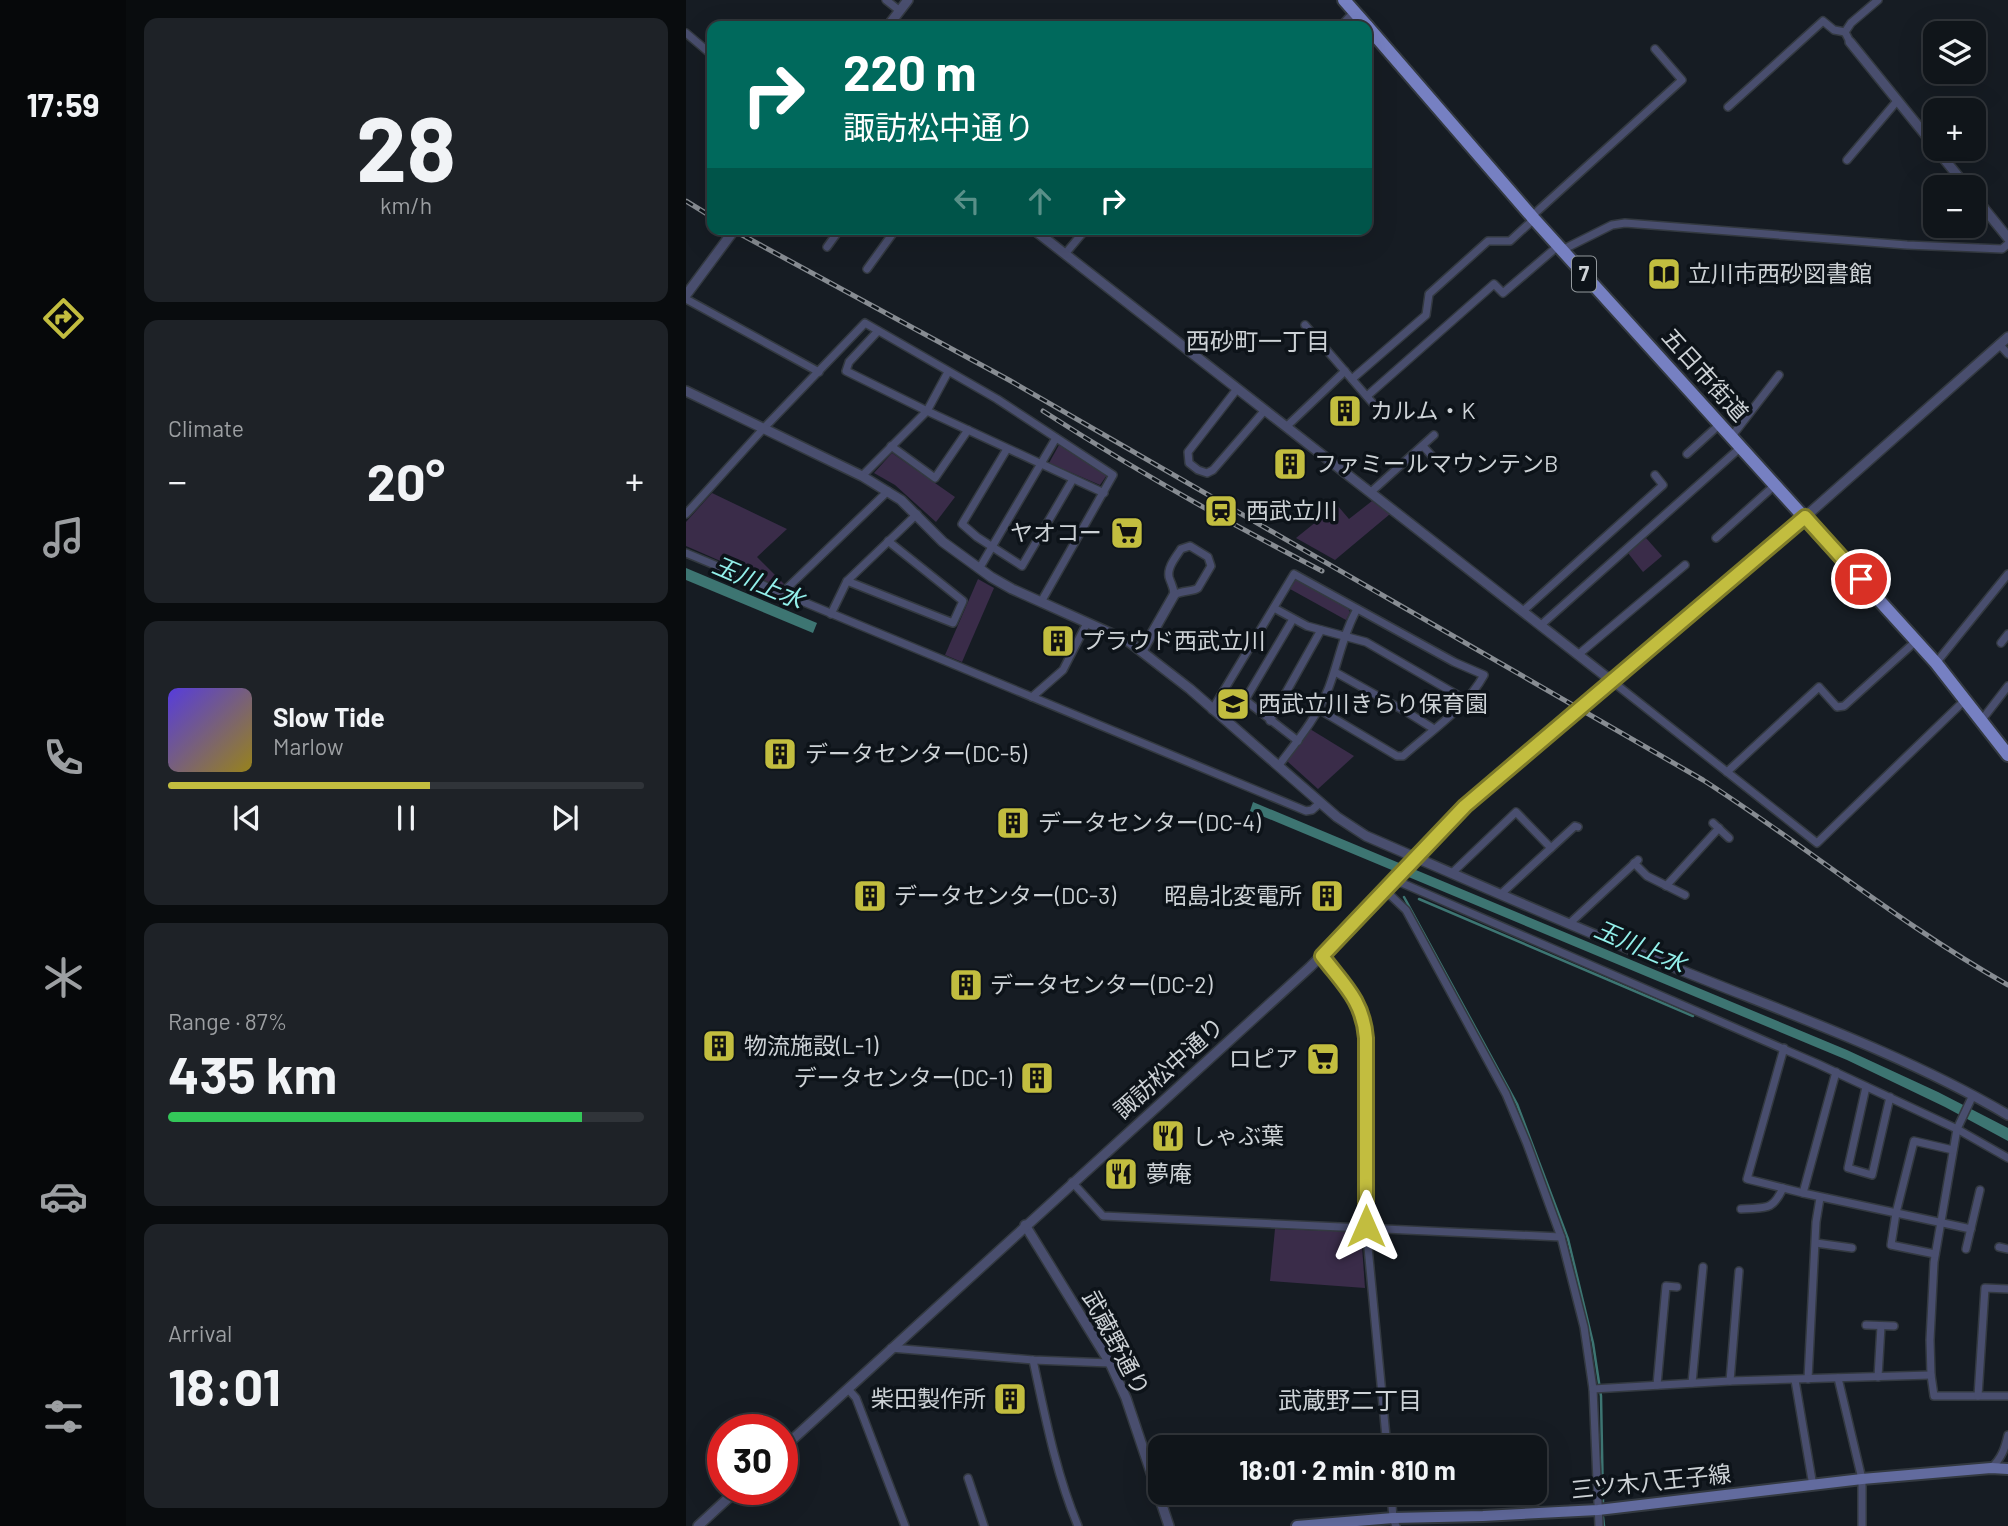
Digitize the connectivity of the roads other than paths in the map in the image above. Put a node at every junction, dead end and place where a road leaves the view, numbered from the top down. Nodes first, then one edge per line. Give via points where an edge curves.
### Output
1 (886, 0) edge
2 (908, 0) edge
3 (1344, 0) edge
4 (1878, 0) edge
5 (900, 11) junction
6 (1354, 12) junction
7 (892, 21) edge
8 (1346, 21) edge
9 (1362, 21) edge
10 (1372, 32) edge
11 (1846, 32) junction
12 (686, 33) edge
13 (1850, 42) joint
14 (1655, 49) dead end
15 (707, 51) edge
16 (1897, 101) junction
17 (1728, 107) dead end
18 (1923, 132) edge
19 (1847, 160) dead end
20 (1946, 161) edge
21 (1957, 175) edge
22 (1986, 210) edge
23 (1533, 218) junction
24 (731, 235) edge
25 (836, 235) edge
26 (891, 235) edge
27 (1041, 235) edge
28 (1081, 235) edge
29 (2008, 238) edge
30 (2008, 244) edge
31 (828, 247) dead end
32 (1560, 248) junction
33 (1065, 254) junction
34 (868, 263) dead end
35 (686, 297) edge
36 (1305, 325) dead end
37 (878, 331) junction
38 (2008, 337) edge
39 (2000, 344) junction
40 (2008, 354) edge
41 (1345, 370) junction
42 (819, 372) junction
43 (948, 372) junction
44 (1779, 375) dead end
45 (1352, 379) junction
46 (1237, 389) junction
47 (686, 391) edge
48 (1367, 397) junction
49 (1376, 407) dead end
50 (1265, 410) junction
51 (927, 411) junction
52 (1720, 424) junction
53 (1286, 427) junction
54 (763, 429) junction
55 (968, 430) junction
56 (1434, 435) dead end
57 (1732, 436) junction
58 (1055, 438) junction
59 (891, 446) junction
60 (1423, 446) junction
61 (1741, 447) junction
62 (1007, 449) junction
63 (1687, 454) dead end
64 (1432, 456) dead end
65 (1041, 464) junction
66 (1655, 475) dead end
67 (862, 476) junction
68 (1073, 479) junction
69 (1775, 485) junction
70 (888, 491) junction
71 (1371, 492) junction
72 (1104, 493) junction
73 (686, 514) edge
74 (917, 514) junction
75 (1805, 517) junction
76 (1716, 538) dead end
77 (888, 541) junction
78 (992, 547) junction
79 (686, 553) edge
80 (1685, 565) dead end
81 (979, 569) junction
82 (2008, 574) edge
83 (846, 580) junction
84 (1177, 590) junction
85 (782, 593) junction
86 (1041, 602) junction
87 (1275, 608) junction
88 (1357, 609) junction
89 (1523, 611) junction
90 (831, 614) junction
91 (1293, 619) junction
92 (1087, 623) junction
93 (1541, 625) junction
94 (1321, 630) junction
95 (2008, 634) edge
96 (1344, 636) junction
97 (1916, 641) junction
98 (2001, 643) dead end
99 (1142, 651) junction
100 (1579, 654) junction
101 (1937, 663) junction
102 (1335, 672) junction
103 (1613, 682) junction
104 (2008, 687) edge
105 (1032, 697) junction
106 (1466, 700) junction
107 (1965, 700) junction
108 (1212, 710) junction
109 (1320, 710) junction
110 (1270, 721) junction
111 (1982, 721) junction
112 (1434, 729) junction
113 (1298, 741) junction
114 (2007, 752) edge
115 (1279, 765) junction
116 (1727, 772) junction
117 (1320, 803) junction
118 (1578, 827) dead end
119 (1729, 838) dead end
120 (1550, 848) junction
121 (1413, 862) junction
122 (1452, 873) junction
123 (1398, 877) junction
124 (1666, 886) junction
125 (1386, 891) junction
126 (1501, 894) junction
127 (1685, 895) dead end
128 (1569, 924) junction
129 (1322, 956) junction
130 (1784, 1048) junction
131 (1836, 1072) junction
132 (1866, 1087) junction
133 (1890, 1097) junction
134 (1971, 1098) junction
135 (2008, 1115) edge
136 (1957, 1129) junction
137 (1953, 1150) junction
138 (2008, 1158) edge
139 (1072, 1182) junction
140 (1783, 1188) junction
141 (1979, 1190) dead end
142 (1803, 1194) junction
143 (1820, 1198) junction
144 (1741, 1209) dead end
145 (1896, 1213) junction
146 (1941, 1222) junction
147 (1025, 1225) junction
148 (1366, 1226) junction
149 (1971, 1229) junction
150 (1561, 1237) junction
151 (1816, 1243) junction
152 (1999, 1247) dead end
153 (1852, 1248) dead end
154 (1966, 1249) dead end
155 (2008, 1249) edge
156 (1936, 1254) junction
157 (1703, 1268) dead end
158 (1738, 1271) dead end
159 (1677, 1287) dead end
160 (2008, 1289) edge
161 (1866, 1325) dead end
162 (1881, 1326) junction
163 (1894, 1326) dead end
164 (891, 1348) junction
165 (1033, 1360) junction
166 (1110, 1363) junction
167 (1931, 1375) junction
168 (1878, 1377) junction
169 (1838, 1378) junction
170 (1808, 1379) junction
171 (1795, 1380) junction
172 (1730, 1381) junction
173 (1692, 1383) junction
174 (1657, 1385) junction
175 (1597, 1388) junction
176 (848, 1390) junction
177 (1978, 1396) junction
178 (2008, 1396) edge
179 (798, 1435) edge
180 (1386, 1435) edge
181 (2008, 1435) edge
182 (1991, 1468) junction
183 (2008, 1469) edge
184 (968, 1478) dead end
185 (1862, 1479) junction
186 (1814, 1486) junction
187 (721, 1505) edge
188 (1598, 1510) junction
189 (1483, 1521) edge
190 (1395, 1522) edge
191 (698, 1526) edge
192 (905, 1526) edge
193 (984, 1526) edge
194 (1078, 1526) edge
195 (1169, 1526) edge
196 (1297, 1526) edge
197 (1599, 1526) edge
198 (1862, 1526) edge

1 - 5 street
2 - 5 street
3 - 6 main road, 五日市街道 / 7
4 - 11 street
5 - 7 street
6 - 8 street
6 - 9 main road, 五日市街道 / 7
10 - 23 main road, 五日市街道 / 7
11 - 13 street
11 - 17 street via 1823,21
12 - 15 street
13 - 16 street
14 - 23 street via 1682,80
16 - 18 street
16 - 19 street
20 - 21 street
22 - 29 street
23 - 32 main road, 五日市街道 / 7
23 - 45 street via 1510,241 1488,241 1429,294 1426,315
24 - 35 street
25 - 31 street
26 - 34 street
27 - 33 street
28 - 33 street
30 - 32 street via 2002,249 1908,245 1625,223
32 - 48 street via 1503,293 1494,284
32 - 52 main road, 五日市街道 / 7
33 - 46 street
35 - 42 street
36 - 41 street
37 - 42 street via 864,323
37 - 43 street
37 - 51 street via 846,371
38 - 39 street, 諏訪松中通り
39 - 40 street
39 - 75 street, 諏訪松中通り
41 - 45 street
41 - 53 street
42 - 54 street
43 - 51 street
43 - 58 street
44 - 57 street
45 - 48 street
46 - 50 street
46 - 50 street via 1188,452 1189,463 1198,470 1207,473 1217,467
47 - 54 street
48 - 49 street
50 - 53 street
51 - 55 street
51 - 59 street
52 - 57 main road, 五日市街道 / 7
52 - 63 street
53 - 71 street
54 - 67 street
54 - 73 street
55 - 59 street via 935,478
55 - 62 street
56 - 60 street
57 - 61 main road, 五日市街道 / 7
58 - 65 street
58 - 72 street via 1113,475
59 - 67 street
60 - 64 street
60 - 71 street
61 - 69 main road, 五日市街道 / 7
61 - 93 street
62 - 65 street
62 - 78 street via 962,524
65 - 68 street
65 - 78 street
66 - 89 street via 1663,485
67 - 70 street
68 - 72 street
68 - 78 street via 1023,566
69 - 75 main road, 五日市街道 / 7
69 - 76 street
70 - 74 street
70 - 85 street
71 - 89 street
72 - 86 street
74 - 77 street
74 - 81 street via 943,542
75 - 97 main road, 五日市街道 / 7
75 - 103 street, 諏訪松中通り
77 - 83 street
77 - 83 street via 963,601 953,623
78 - 81 street
79 - 85 street
80 - 100 street via 1622,611
81 - 86 street
82 - 101 street
83 - 90 street
84 - 84 street via 1169,574 1181,549 1190,546 1208,556 1211,566 1198,589
84 - 99 street
85 - 90 street
86 - 92 street
87 - 88 street via 1294,574
87 - 91 street
87 - 108 street
88 - 96 street
88 - 106 street via 1484,675
89 - 93 street
90 - 105 street
91 - 94 street
91 - 110 street via 1245,700
92 - 99 street
92 - 105 street via 1063,670
93 - 100 street
94 - 96 street
94 - 110 street
95 - 98 street
96 - 102 street
96 - 106 street via 1366,642
97 - 101 main road, 五日市街道 / 7
97 - 116 street via 1844,706 1837,707 1819,687
99 - 108 street
100 - 103 street
101 - 107 main road, 五日市街道 / 7
102 - 109 street
102 - 112 street
103 - 116 street
103 - 121 street, 諏訪松中通り via 1465,806
104 - 111 street
105 - 117 street via 1306,811
106 - 112 street
107 - 111 main road, 五日市街道 / 7
107 - 116 street via 1817,843
108 - 115 street
109 - 112 street via 1400,756
109 - 113 street
110 - 113 street
111 - 114 main road, 五日市街道 / 7
113 - 115 street
115 - 117 street
117 - 121 street via 1353,830
118 - 120 street
119 - 124 street via 1716,826
120 - 122 street via 1516,812
120 - 126 street
121 - 122 street
121 - 123 street, 諏訪松中通り
122 - 126 street
123 - 125 street, 諏訪松中通り
123 - 130 street
124 - 127 street
124 - 128 street via 1647,876 1636,861
125 - 129 street, 諏訪松中通り
125 - 150 street via 1406,910 1506,1094
126 - 128 street
128 - 134 street via 1916,1067
129 - 139 street, 諏訪松中通り
129 - 148 street via 1357,1000 1364,1017
130 - 131 street
130 - 140 street via 1747,1180
131 - 132 street
131 - 142 street
132 - 133 street
132 - 133 street via 1848,1168 1872,1175
133 - 136 street
134 - 135 street
134 - 136 street
136 - 137 street
136 - 138 street
137 - 145 street via 1914,1141
137 - 146 street
139 - 147 street, 諏訪松中通り
139 - 148 street via 1103,1216
140 - 142 street
140 - 144 street via 1769,1207
141 - 149 street
142 - 143 street
143 - 145 street
143 - 151 street
145 - 146 street
145 - 156 street via 1891,1245
146 - 149 street
146 - 156 street
147 - 164 street, 諏訪松中通り
147 - 166 street, 武蔵野通り
148 - 150 street
148 - 180 street
149 - 154 street
150 - 175 street via 1588,1327
151 - 153 street
151 - 170 street
152 - 155 street
156 - 167 street
157 - 173 street
158 - 172 street
159 - 174 street via 1667,1286
160 - 177 street via 1985,1287
161 - 162 street
162 - 163 street
162 - 168 street
164 - 165 street
164 - 176 street, 諏訪松中通り
165 - 166 street
165 - 194 street
166 - 195 street, 武蔵野通り
167 - 168 street
167 - 177 street via 1934,1396
168 - 169 street
169 - 170 street
169 - 185 street
170 - 171 street
171 - 172 street
171 - 186 street
172 - 173 street
173 - 174 street
174 - 175 street
175 - 188 street
176 - 179 street, 諏訪松中通り
176 - 192 street via 856,1398
177 - 178 street
181 - 182 street via 2000,1460
182 - 183 main road, 三ツ木八王子線
182 - 185 main road, 三ツ木八王子線
184 - 193 street
185 - 186 main road, 三ツ木八王子線
185 - 198 street
186 - 188 main road, 三ツ木八王子線
187 - 191 street
188 - 189 main road, 三ツ木八王子線
188 - 197 street
189 - 190 main road, 三ツ木八王子線
190 - 196 main road, 三ツ木八王子線

